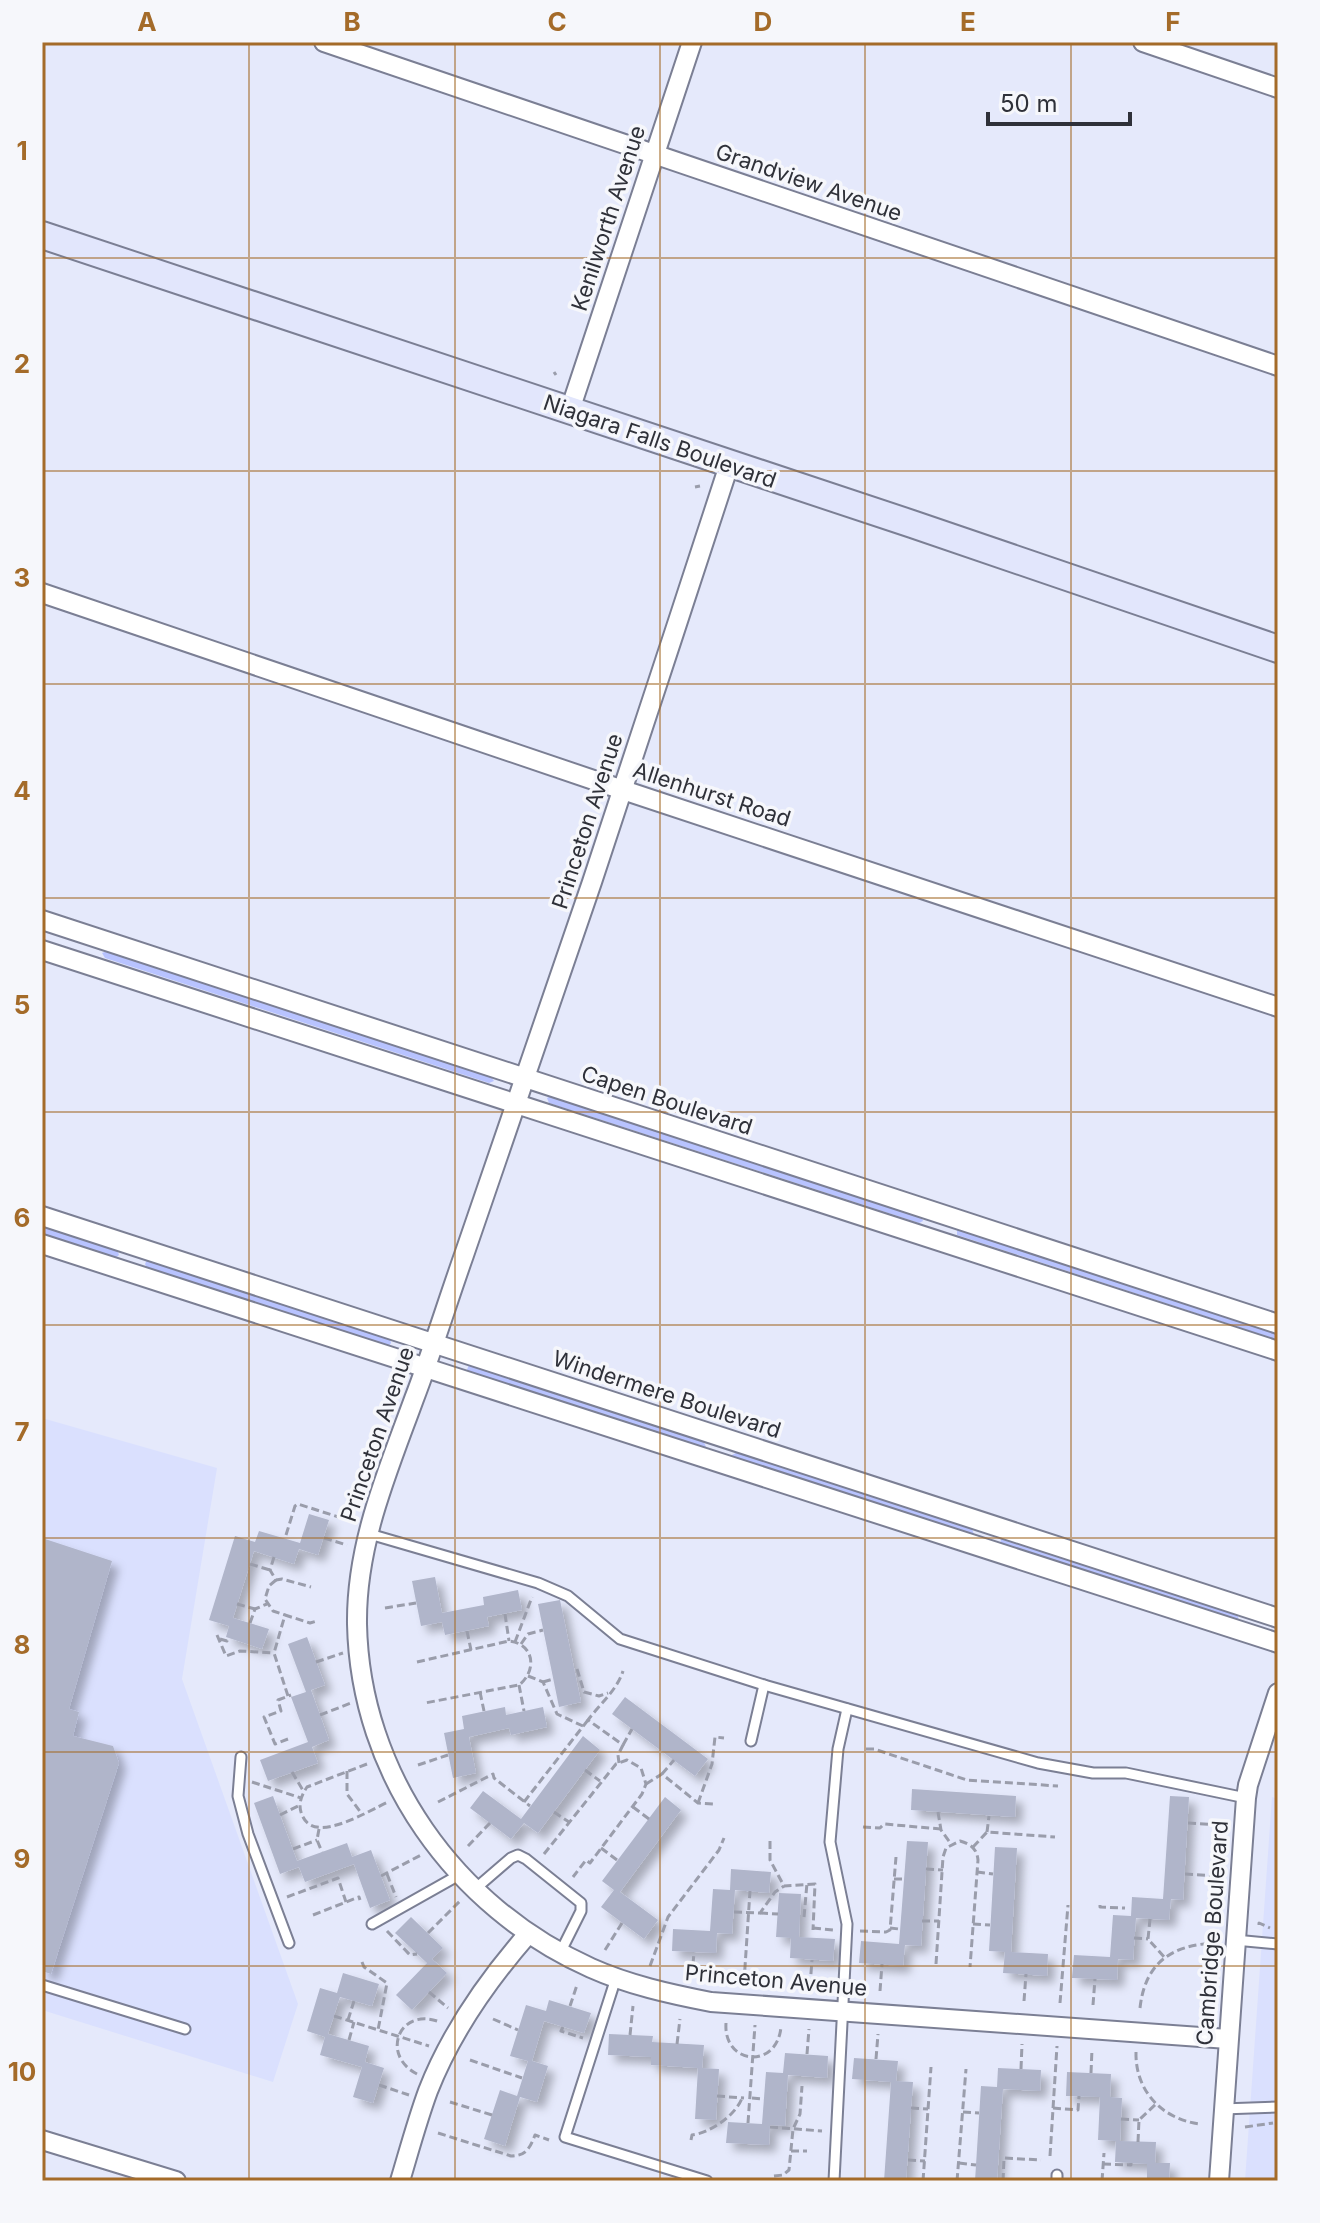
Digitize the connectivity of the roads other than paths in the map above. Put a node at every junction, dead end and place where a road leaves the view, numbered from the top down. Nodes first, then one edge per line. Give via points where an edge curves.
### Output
1 (324, 42) edge
2 (692, 42) edge
3 (1143, 42) edge
4 (1278, 88) edge
5 (655, 155) junction
6 (42, 235) edge
7 (1278, 366) edge
8 (570, 410) junction
9 (729, 465) junction
10 (42, 593) edge
11 (1278, 649) edge
12 (623, 790) junction
13 (42, 920) edge
14 (90, 936) junction
15 (42, 950) edge
16 (80, 963) junction
17 (1278, 1007) edge
18 (524, 1079) junction
19 (515, 1103) junction
20 (42, 1216) edge
21 (945, 1216) junction
22 (937, 1240) junction
23 (42, 1244) edge
24 (134, 1246) junction
25 (127, 1271) junction
26 (1278, 1324) edge
27 (434, 1343) junction
28 (1278, 1351) edge
29 (426, 1368) junction
30 (725, 1438) junction
31 (717, 1462) junction
32 (989, 1524) junction
33 (366, 1533) junction
34 (982, 1548) junction
35 (1278, 1618) edge
36 (1278, 1643) edge
37 (764, 1685) junction
38 (1278, 1693) edge
39 (847, 1709) junction
40 (751, 1741) dead end
41 (241, 1757) dead end
42 (1246, 1798) junction
43 (459, 1875) junction
44 (467, 1895) junction
45 (372, 1924) dead end
46 (528, 1934) junction
47 (1235, 1940) junction
48 (289, 1943) dead end
49 (1278, 1944) edge
50 (560, 1953) junction
51 (616, 1978) junction
52 (42, 1985) edge
53 (843, 2011) junction
54 (185, 2029) dead end
55 (1228, 2039) junction
56 (1278, 2107) edge
57 (1222, 2109) junction
58 (42, 2140) edge
59 (176, 2181) edge
60 (400, 2181) edge
61 (707, 2181) edge
62 (834, 2181) edge
63 (1219, 2181) edge

1 - 5 street, Grandview Avenue
2 - 5 street, Kenilworth Avenue
3 - 4 street
5 - 7 street, Grandview Avenue
5 - 8 street, Kenilworth Avenue
6 - 8 main road, Niagara Falls Boulevard
8 - 9 main road, Niagara Falls Boulevard
9 - 11 main road, Niagara Falls Boulevard
9 - 12 street, Princeton Avenue
10 - 12 street, Allenhurst Road
12 - 17 street, Allenhurst Road
12 - 18 street, Princeton Avenue
13 - 14 street, Capen Boulevard
14 - 16 lane
14 - 18 street, Capen Boulevard
15 - 16 street
16 - 19 street
18 - 19 street, Princeton Avenue
18 - 21 street, Capen Boulevard
19 - 22 street
19 - 27 street, Princeton Avenue
20 - 24 street, Windermere Boulevard
21 - 22 lane
21 - 26 street, Capen Boulevard
22 - 28 street
23 - 25 street
24 - 25 lane
24 - 27 street, Windermere Boulevard
25 - 29 street
27 - 29 street, Princeton Avenue
27 - 30 street, Windermere Boulevard
29 - 31 street
29 - 33 street, Princeton Avenue
30 - 31 lane
30 - 32 street, Windermere Boulevard
31 - 34 street
32 - 34 lane
32 - 35 street, Windermere Boulevard
33 - 37 lane via 538,1583 568,1596 620,1639
33 - 43 street, Princeton Avenue via 357,1624 377,1739 404,1799
34 - 36 street
37 - 39 lane
37 - 40 lane
38 - 42 street, Cambridge Boulevard
39 - 42 lane via 1038,1763 1126,1773
39 - 53 lane via 830,1842 847,1924
41 - 48 lane via 238,1796
42 - 47 street, Cambridge Boulevard
43 - 44 street, Princeton Avenue
43 - 45 lane
44 - 46 street, Princeton Avenue
44 - 50 lane via 511,1858 526,1859 581,1903
46 - 50 street, Princeton Avenue
46 - 60 street via 488,1982 447,2049
47 - 49 lane
47 - 55 street, Cambridge Boulevard
50 - 51 street, Princeton Avenue
51 - 53 street, Princeton Avenue via 711,2002
51 - 61 lane via 565,2137
52 - 54 lane
53 - 55 street, Princeton Avenue
53 - 62 lane
55 - 57 street, Cambridge Boulevard
56 - 57 lane
57 - 63 street, Cambridge Boulevard
58 - 59 street

